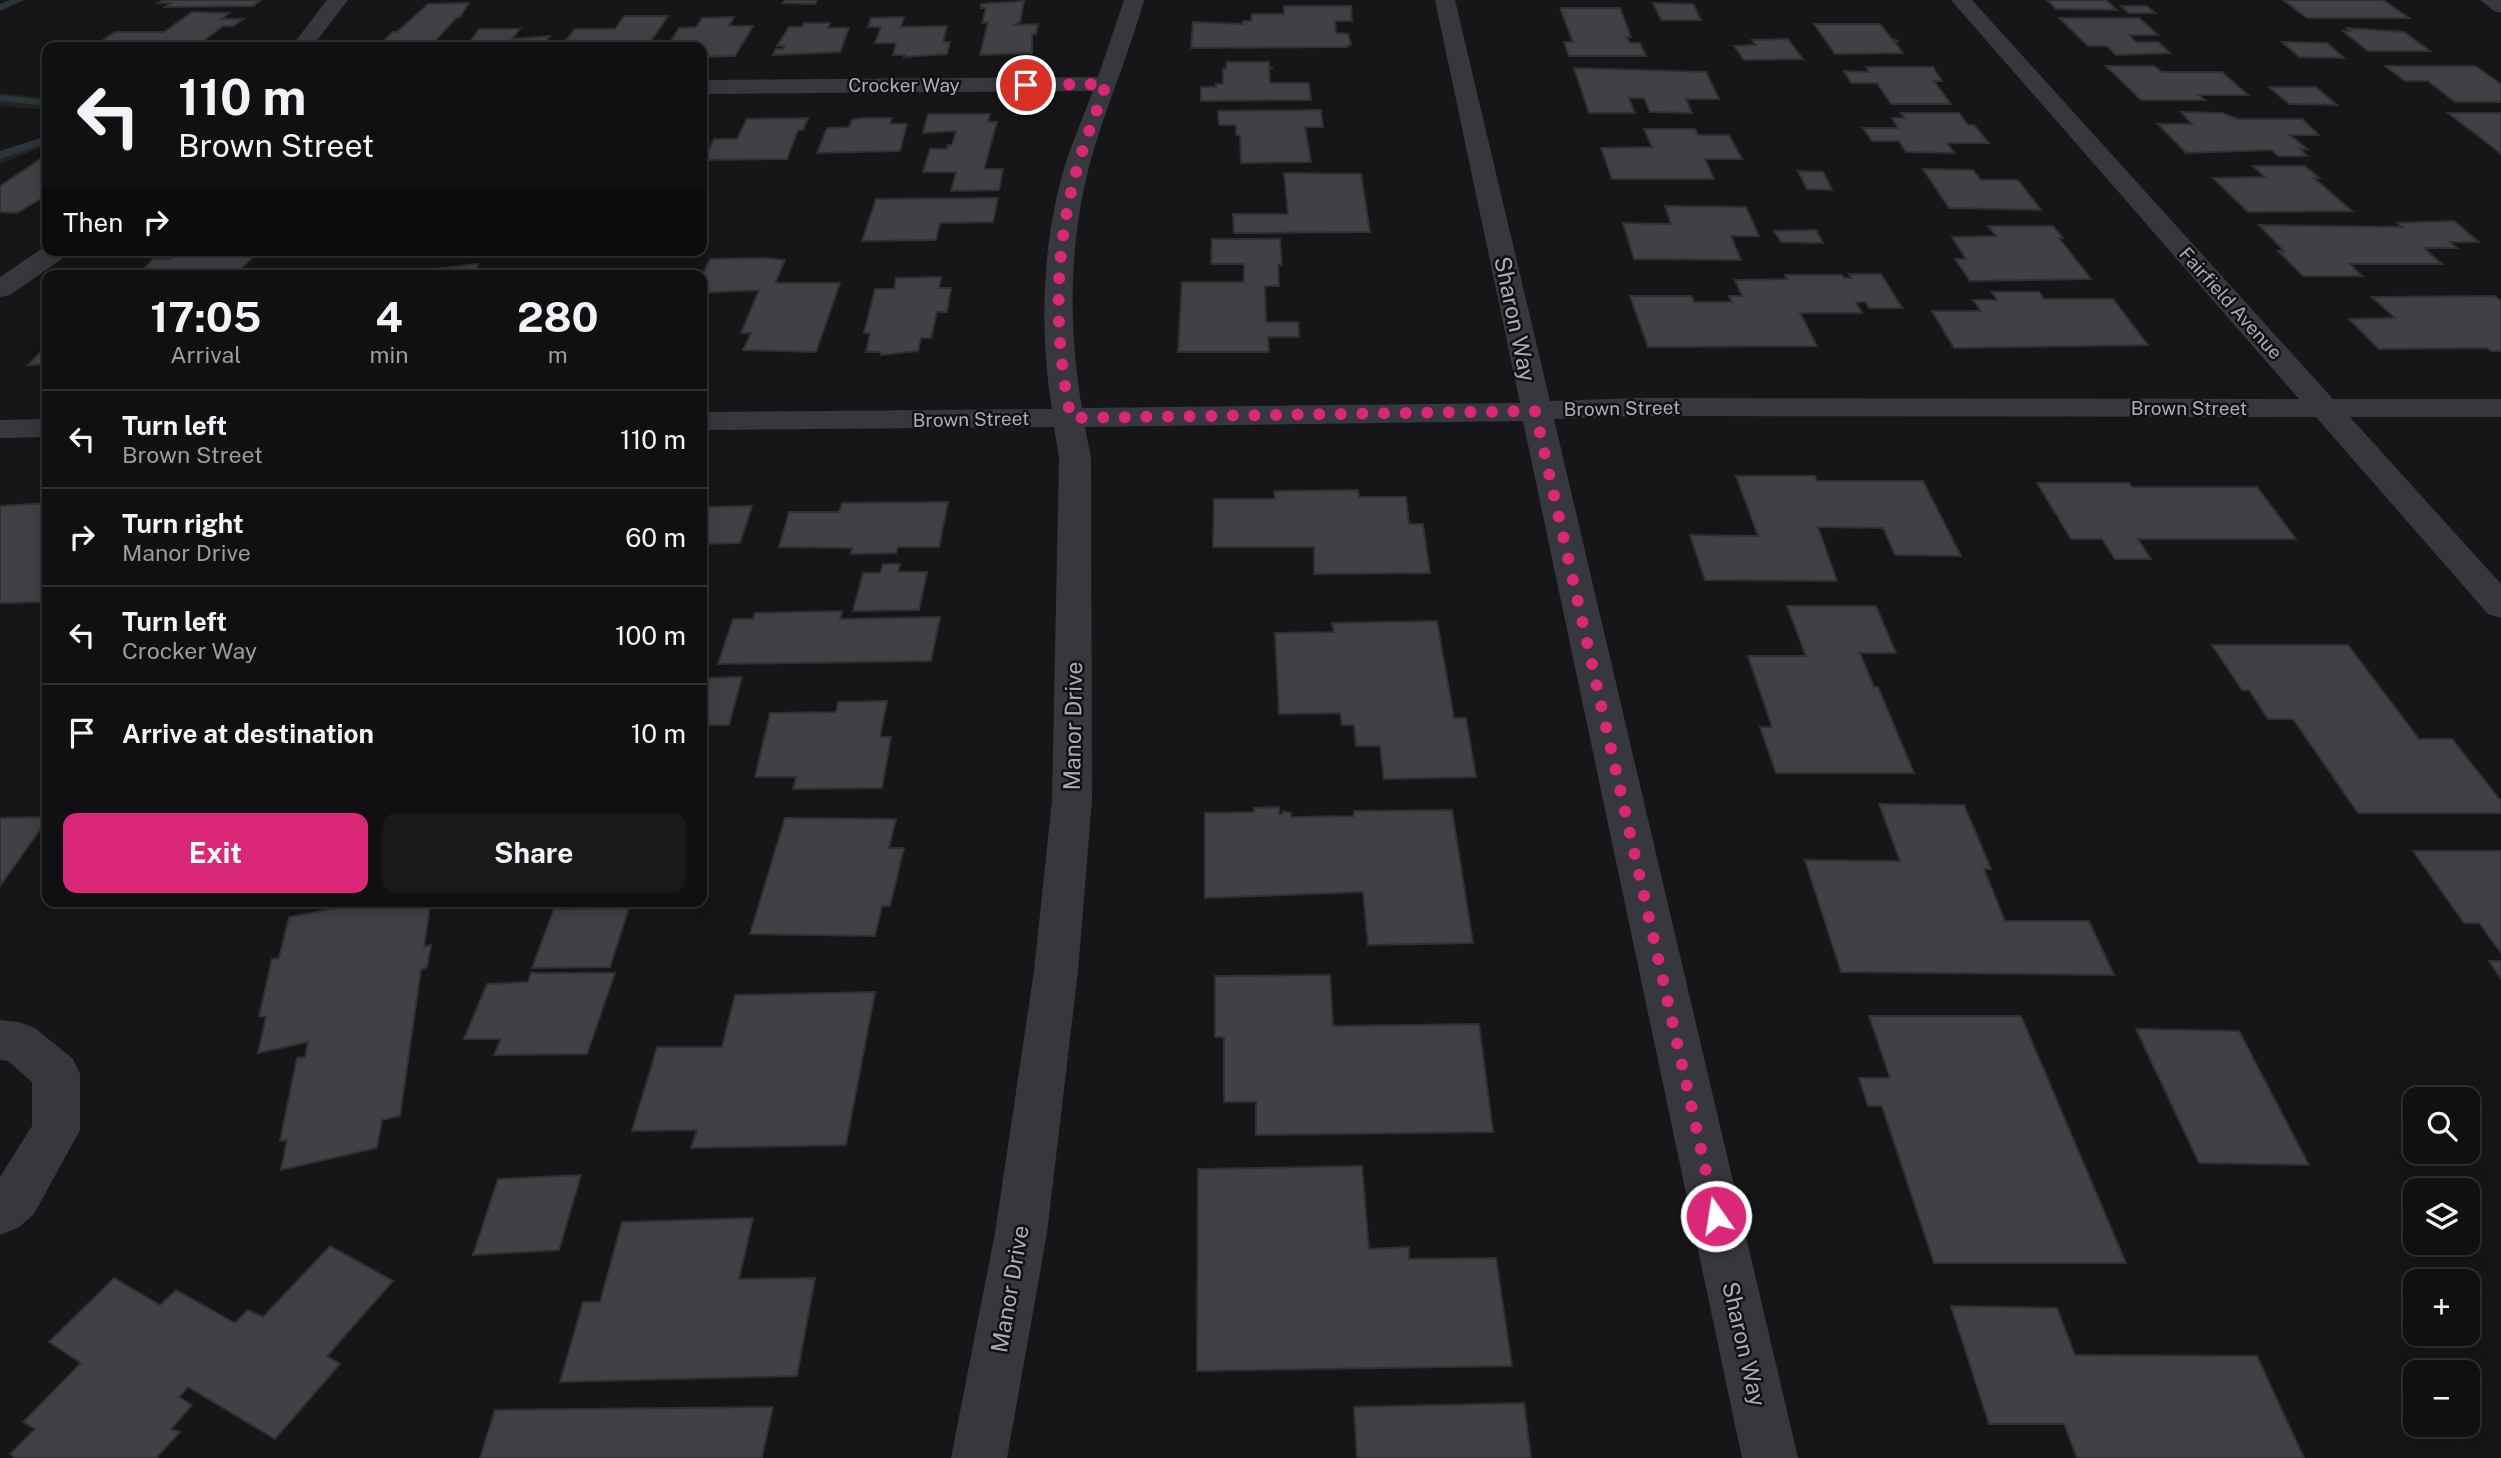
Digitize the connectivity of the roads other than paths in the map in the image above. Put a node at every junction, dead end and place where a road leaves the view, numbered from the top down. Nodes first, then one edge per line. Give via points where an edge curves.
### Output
1 (338, 0) edge
2 (1133, 0) edge
3 (1445, 0) edge
4 (1961, 0) edge
5 (2490, 0) edge
6 (2501, 8) edge
7 (305, 42) edge
8 (1106, 84) junction
9 (707, 87) edge
10 (48, 256) edge
11 (0, 289) edge
12 (2323, 408) junction
13 (2501, 408) edge
14 (1535, 411) junction
15 (1071, 418) junction
16 (707, 421) edge
17 (42, 428) edge
18 (0, 429) edge
19 (2501, 606) edge
20 (0, 1040) edge
21 (0, 1211) edge
22 (979, 1458) edge
23 (1770, 1458) edge

1 - 7 street
2 - 8 street, Manor Drive
3 - 14 street, Sharon Way
4 - 12 street, Fairfield Avenue
5 - 6 street
8 - 9 street, Crocker Way
8 - 15 street, Manor Drive via 1078,163 1059,262 1061,373
10 - 11 street
12 - 13 street, Brown Street
12 - 14 street, Brown Street via 1639,407
12 - 19 street, Fairfield Avenue
14 - 15 street, Brown Street
14 - 23 street, Sharon Way
15 - 16 street, Brown Street
15 - 22 street, Manor Drive via 1075,458 1072,800 1056,971 1021,1233
17 - 18 street
20 - 21 street via 19,1042 57,1074 56,1130 16,1197

